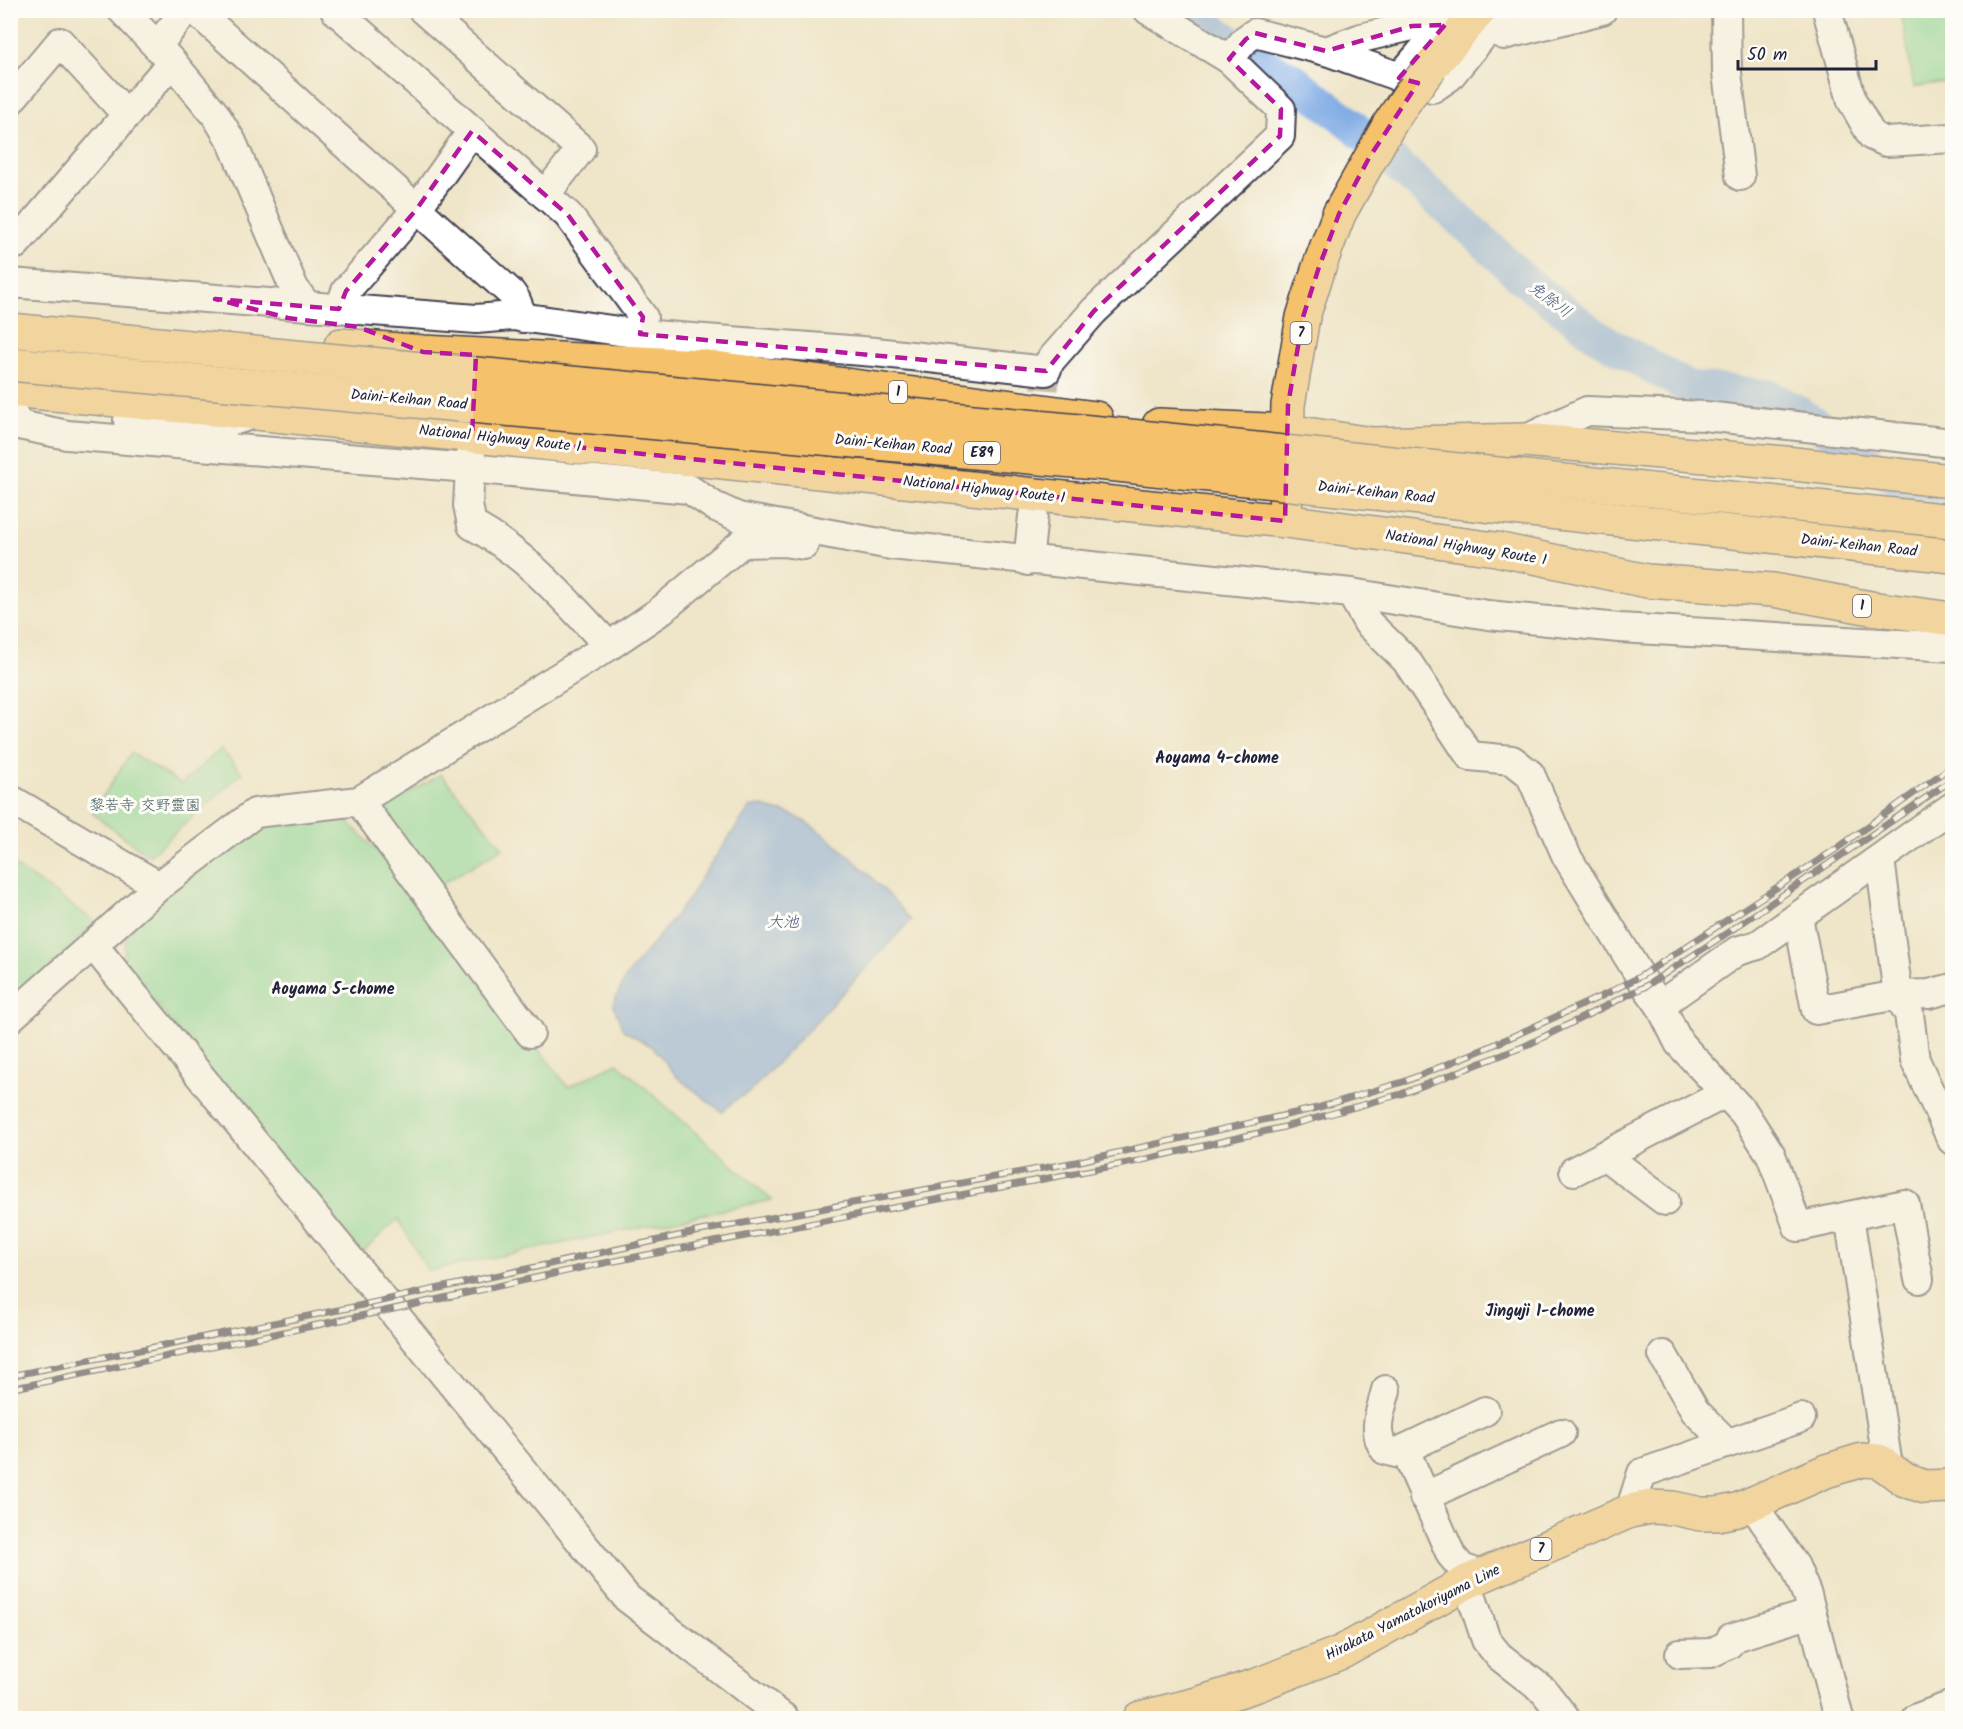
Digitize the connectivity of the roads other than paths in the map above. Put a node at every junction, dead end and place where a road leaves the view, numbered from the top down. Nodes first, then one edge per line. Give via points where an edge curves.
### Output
1 (122, 10) edge
2 (186, 10) edge
3 (195, 10) edge
4 (335, 10) edge
5 (423, 10) edge
6 (1148, 10) edge
7 (1602, 10) edge
8 (1726, 10) edge
9 (1827, 10) edge
10 (1490, 16) edge
11 (1451, 18) edge
12 (1326, 51) junction
13 (164, 54) junction
14 (1229, 59) junction
15 (1399, 78) junction
16 (10, 101) edge
17 (127, 115) junction
18 (472, 131) junction
19 (1953, 138) edge
20 (1740, 176) dead end
21 (545, 195) junction
22 (416, 210) junction
23 (10, 240) edge
24 (10, 284) edge
25 (215, 299) junction
26 (307, 306) junction
27 (339, 309) junction
28 (10, 318) edge
29 (523, 318) junction
30 (476, 319) junction
31 (10, 330) edge
32 (640, 334) junction
33 (423, 352) junction
34 (476, 354) junction
35 (10, 364) edge
36 (10, 390) edge
37 (11, 411) edge
38 (256, 413) junction
39 (1287, 431) junction
40 (472, 436) junction
41 (1524, 440) junction
42 (1953, 443) edge
43 (1785, 463) junction
44 (470, 468) junction
45 (1953, 481) edge
46 (1953, 490) edge
47 (1033, 516) tunnel mouth
48 (1285, 521) junction
49 (1953, 521) edge
50 (891, 545) junction
51 (1953, 556) edge
52 (1028, 561) junction
53 (1773, 590) junction
54 (1351, 593) junction
55 (1953, 600) edge
56 (1953, 619) edge
57 (609, 646) junction
58 (1953, 647) edge
59 (10, 799) edge
60 (359, 801) junction
61 (1948, 818) edge
62 (1880, 859) junction
63 (159, 886) junction
64 (1798, 917) junction
65 (93, 945) junction
66 (1953, 988) edge
67 (1899, 995) junction
68 (1660, 1005) junction
69 (10, 1018) edge
70 (530, 1033) dead end
71 (1726, 1093) junction
72 (1953, 1140) edge
73 (1604, 1155) junction
74 (1574, 1171) dead end
75 (1665, 1201) dead end
76 (1849, 1216) junction
77 (1919, 1279) dead end
78 (1663, 1355) dead end
79 (1386, 1390) dead end
80 (1485, 1411) dead end
81 (1801, 1418) dead end
82 (1561, 1433) dead end
83 (1728, 1443) junction
84 (1405, 1450) junction
85 (1888, 1466) junction
86 (1953, 1486) edge
87 (1424, 1497) junction
88 (1752, 1504) junction
89 (1630, 1511) junction
90 (1474, 1579) junction
91 (1812, 1613) junction
92 (1680, 1654) dead end
93 (1953, 1705) edge
94 (778, 1717) edge
95 (1142, 1718) edge
96 (1564, 1719) edge
97 (1839, 1719) edge
98 (1917, 1719) edge

1 - 13 street
2 - 13 street
3 - 22 street
4 - 18 street
5 - 21 street via 581,149
6 - 14 street
7 - 10 street via 1504,36
8 - 20 street via 1727,73
9 - 19 street via 1852,101 1872,136 1886,142
10 - 15 street via 1449,77 1433,88
10 - 39 main road, 7, bridge via 1431,67 1409,94 1339,214 1303,317
11 - 12 street via 1361,38
11 - 15 street
12 - 14 street via 1255,33
12 - 15 street
13 - 17 street
13 - 26 street via 215,114 232,142 294,288
14 - 32 street via 1281,109 1280,136 1094,311 1050,361 1046,371 875,352
16 - 17 street via 60,42
17 - 23 street via 16,244
18 - 21 street
18 - 22 street
21 - 32 street via 568,215 644,317
22 - 27 street via 346,291
22 - 29 street via 511,293
24 - 25 street
25 - 26 street
25 - 33 street via 288,318 358,327
26 - 27 street
27 - 30 street
28 - 33 main road, 1
29 - 30 street
29 - 32 street
30 - 34 street
31 - 49 main road, Daini-Keihan Road / E89, bridge via 1100,433
33 - 34 main road, 1
34 - 39 main road, 1 via 700,366 1147,424
34 - 40 street
35 - 51 main road, Daini-Keihan Road / E89, bridge via 1106,464
36 - 38 main road, National Highway Route 1 / 1
37 - 38 street via 214,427
37 - 44 street via 19,425 68,435
38 - 40 main road, National Highway Route 1 / 1
39 - 41 main road, 1 via 1372,444
39 - 48 main road, 7
40 - 44 street
40 - 48 main road, National Highway Route 1 / 1
41 - 42 street via 1587,411 1705,416
41 - 43 main road, 1
43 - 45 main road, 1
43 - 46 main road
44 - 50 street via 689,489 738,517
44 - 57 street via 468,505 472,525 496,538 555,588
47 - 52 street
48 - 53 main road, National Highway Route 1 / 1 via 1496,549 1647,581
50 - 52 street
50 - 57 street via 856,553 782,542 742,543 659,612
52 - 54 street
53 - 55 main road
53 - 56 main road, National Highway Route 1 / 1
54 - 58 street via 1488,615 1618,628
54 - 68 street via 1368,623 1406,660 1470,756 1512,760 1530,774 1567,857
57 - 60 street
59 - 63 street
60 - 63 street via 255,813
60 - 70 street
61 - 62 street
62 - 64 street
62 - 67 street
63 - 65 street
64 - 67 street via 1815,1010
64 - 68 street via 1758,945 1737,951
65 - 69 street
65 - 94 street via 627,1598
66 - 67 street
67 - 72 street via 1909,1014 1915,1060
68 - 71 street via 1679,1043
71 - 73 street
71 - 76 street via 1771,1155 1798,1227
73 - 74 street
73 - 75 street
76 - 77 street via 1905,1204
76 - 85 street
78 - 83 street via 1695,1411
79 - 84 street via 1377,1428 1378,1442 1385,1450
80 - 84 street
81 - 83 street
82 - 87 street
83 - 89 street via 1642,1473
84 - 87 street
85 - 86 main road, Hirakata Yamatokoriyama Line / 7 via 1905,1480 1925,1487
85 - 88 main road, Hirakata Yamatokoriyama Line / 7 via 1862,1460 1826,1471
87 - 90 street via 1451,1555
88 - 89 main road, Hirakata Yamatokoriyama Line / 7 via 1717,1514 1651,1506
88 - 91 street via 1795,1566
89 - 90 main road, Hirakata Yamatokoriyama Line / 7
90 - 95 main road, Hirakata Yamatokoriyama Line / 7 via 1342,1652 1257,1685
90 - 96 street via 1486,1640 1499,1656 1544,1691
91 - 92 street via 1731,1638 1729,1644 1710,1653
91 - 97 street
93 - 98 street

